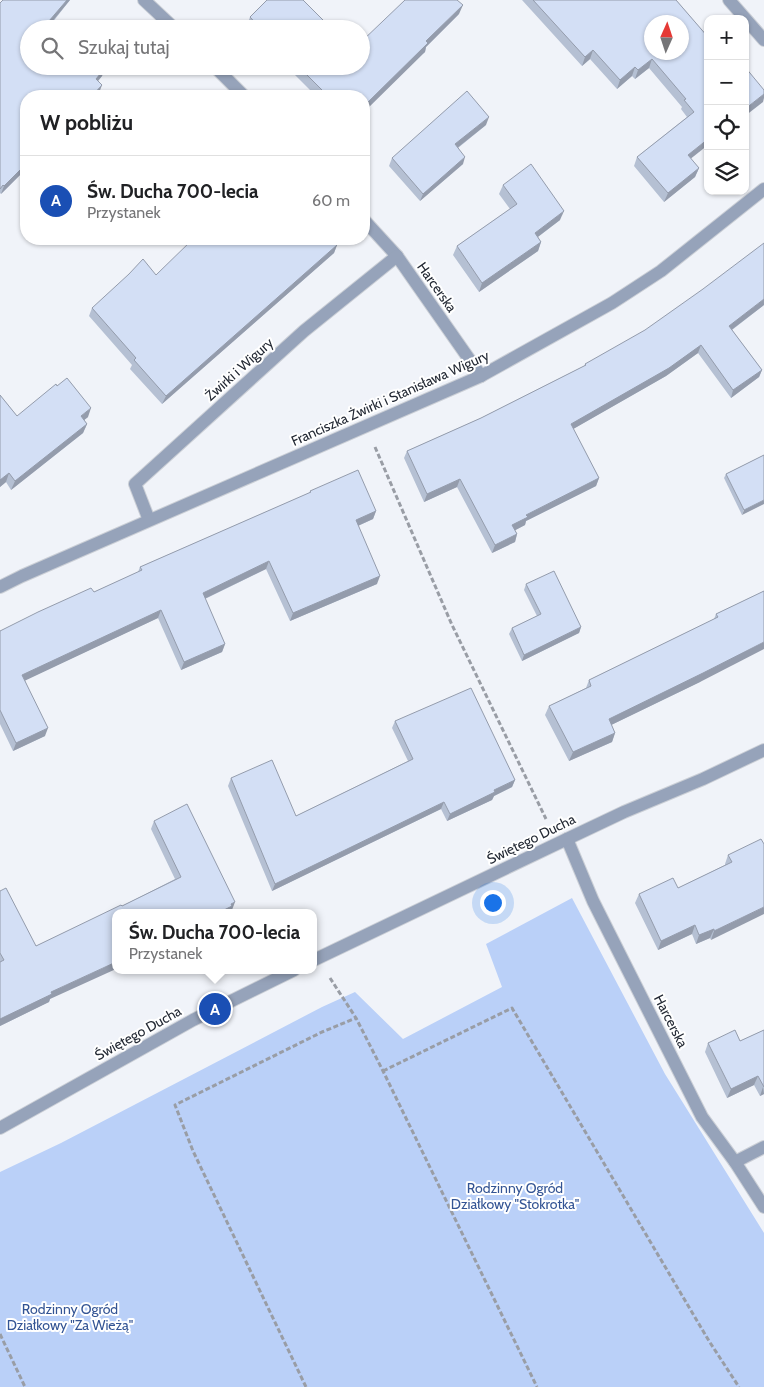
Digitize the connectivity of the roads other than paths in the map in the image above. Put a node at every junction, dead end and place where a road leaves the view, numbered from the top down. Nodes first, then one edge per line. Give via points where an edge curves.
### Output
1 (144, 0) edge
2 (730, 0) edge
3 (165, 20) edge
4 (764, 40) edge
5 (223, 75) edge
6 (238, 90) edge
7 (764, 189) edge
8 (370, 227) edge
9 (397, 256) junction
10 (481, 376) junction
11 (149, 520) junction
12 (0, 587) edge
13 (764, 750) edge
14 (567, 839) junction
15 (317, 959) edge
16 (286, 974) edge
17 (0, 1128) edge
18 (764, 1147) edge
19 (734, 1162) junction
20 (764, 1207) edge

1 - 3 street
2 - 4 street
5 - 6 street
7 - 10 street, Franciszka Żwirki i Stanisława Wigury via 637,287
8 - 9 street, Harcerska
9 - 10 street, Harcerska
9 - 11 street, Żwirki i Wigury via 304,331 135,484
10 - 11 street, Franciszka Żwirki i Stanisława Wigury
11 - 12 street, Franciszka Żwirki i Stanisława Wigury
13 - 14 street, Świętego Ducha
14 - 15 street, Świętego Ducha
14 - 19 street, Harcerska via 593,901 702,1117
16 - 17 street, Świętego Ducha via 193,1020
18 - 19 street
19 - 20 street, Harcerska

